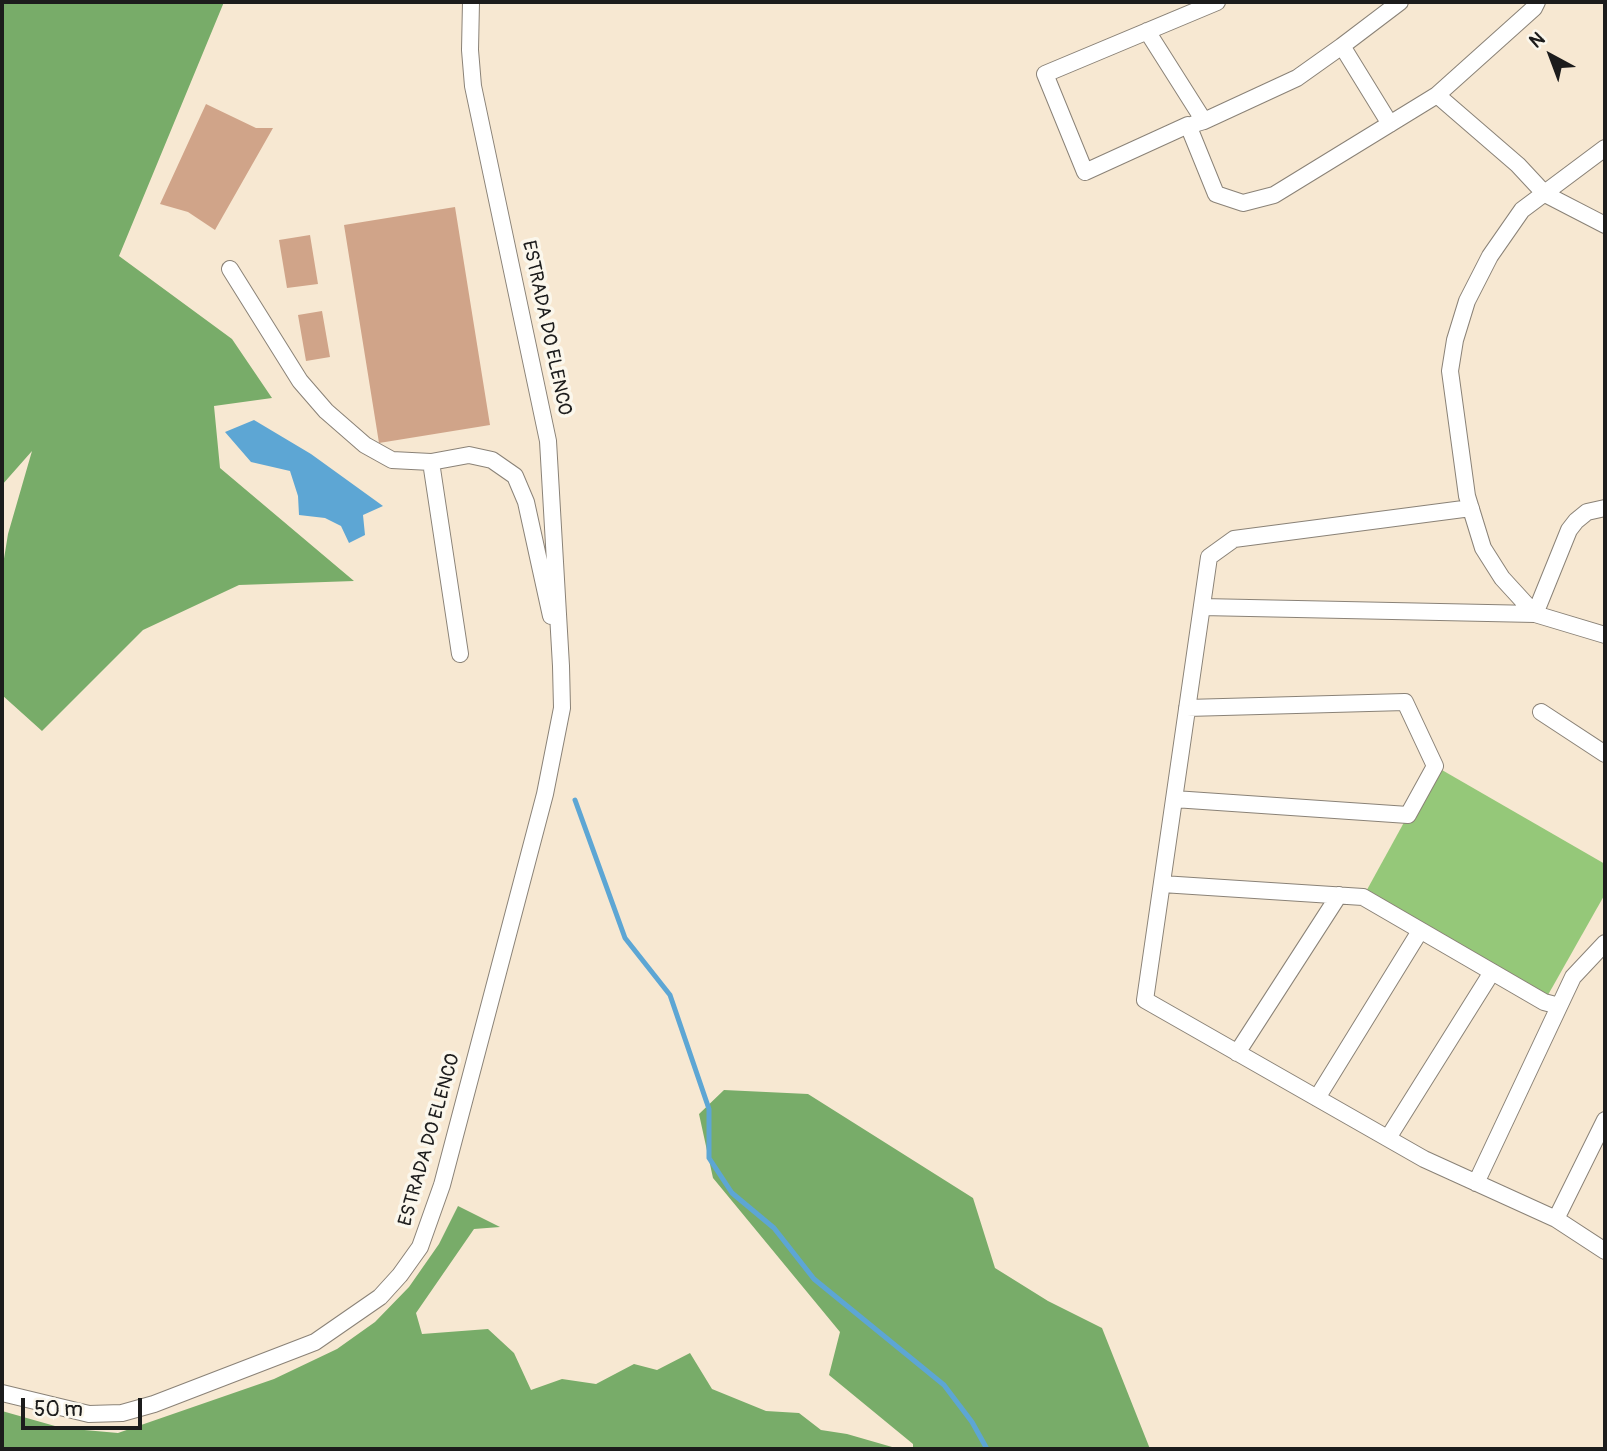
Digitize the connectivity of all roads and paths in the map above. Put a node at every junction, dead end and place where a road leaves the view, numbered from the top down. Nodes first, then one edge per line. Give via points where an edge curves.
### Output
1 (471, 2) edge
2 (1217, 2) edge
3 (1400, 2) edge
4 (1537, 2) edge
5 (1147, 31) junction
6 (1342, 46) junction
7 (1437, 95) junction
8 (1196, 123) junction
9 (1390, 124) junction
10 (1605, 148) edge
11 (1545, 194) junction
12 (1605, 225) edge
13 (230, 270) dead end
14 (431, 462) junction
15 (1471, 508) junction
16 (1605, 508) edge
17 (1202, 607) junction
18 (1535, 614) junction
19 (1605, 635) edge
20 (460, 654) dead end
21 (561, 666) junction
22 (1187, 708) junction
23 (1541, 712) dead end
24 (1605, 754) edge
25 (1174, 799) junction
26 (1162, 884) junction
27 (1339, 895) junction
28 (1420, 930) junction
29 (1605, 943) edge
30 (1492, 972) junction
31 (1559, 1006) junction
32 (1237, 1052) junction
33 (1317, 1098) junction
34 (1605, 1120) edge
35 (1388, 1138) junction
36 (1476, 1183) junction
37 (1556, 1219) junction
38 (1605, 1251) edge
39 (2, 1393) edge

1 - 21 street, ESTRADA DO ELENCO via 473,86 548,441
2 - 5 street
3 - 6 street
4 - 7 street
5 - 8 street
5 - 8 street via 1045,74 1085,172
6 - 8 street via 1297,78
6 - 9 street
7 - 9 street
7 - 11 street
8 - 9 street via 1216,194 1243,203 1274,195
10 - 11 street
11 - 12 street
11 - 15 street via 1522,211 1490,256 1466,301 1455,340 1450,371
13 - 14 street, ESTRADA DO ELENCO via 300,382 326,411 365,445 391,460
14 - 20 street
14 - 21 street, ESTRADA DO ELENCO via 469,455 492,460 516,475 526,502
15 - 17 street via 1234,539 1209,557
15 - 18 street via 1483,548 1502,578
16 - 18 street via 1587,512 1569,530
17 - 18 street
17 - 22 street
18 - 19 street
21 - 39 street, ESTRADA DO ELENCO via 562,708 545,794 449,1158 420,1247 400,1275 380,1297 315,1342 155,1404 122,1413 89,1414
22 - 25 street
22 - 25 street via 1405,702 1435,766 1408,815
23 - 24 street
25 - 26 street
26 - 27 street
26 - 32 street via 1145,1000
27 - 28 street via 1363,897
27 - 32 street
28 - 30 street
28 - 33 street
29 - 31 street via 1573,977
30 - 31 street
30 - 35 street
31 - 36 street
32 - 33 street
33 - 35 street
34 - 37 street
35 - 36 street
36 - 37 street
37 - 38 street

